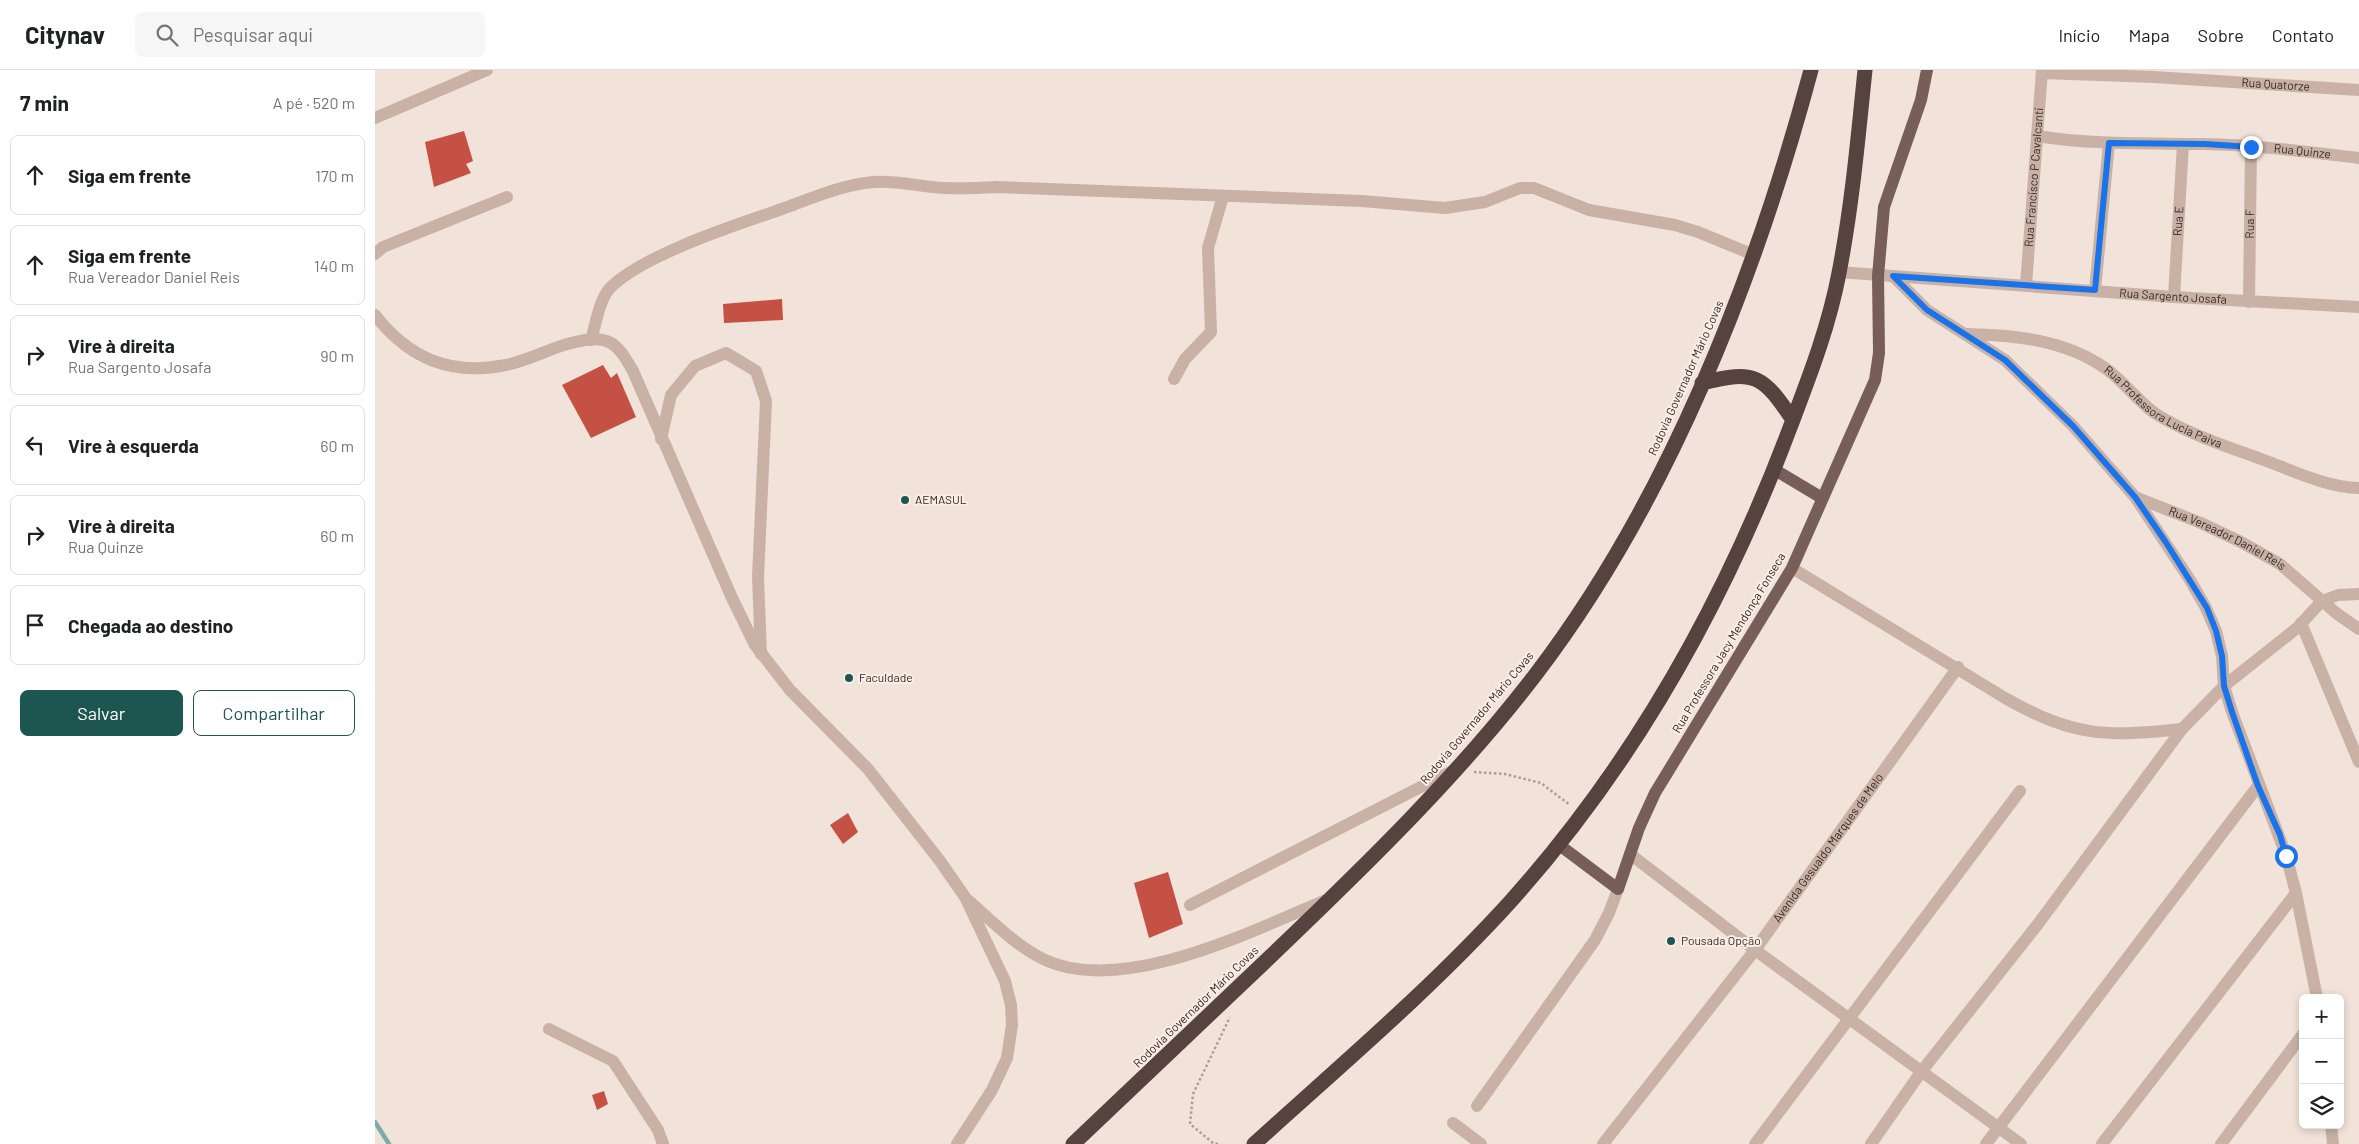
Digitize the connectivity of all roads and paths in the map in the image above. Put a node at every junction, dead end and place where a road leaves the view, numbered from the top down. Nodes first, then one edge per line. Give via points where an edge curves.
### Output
1 (487, 70) edge
2 (1811, 70) edge
3 (1865, 70) edge
4 (1927, 70) edge
5 (2042, 72) edge
6 (2154, 73) edge
7 (2359, 90) edge
8 (375, 118) edge
9 (2037, 136) junction
10 (2109, 143) junction
11 (2183, 144) junction
12 (2251, 147) junction
13 (2359, 158) edge
14 (1223, 196) junction
15 (507, 197) dead end
16 (375, 254) edge
17 (1753, 255) junction
18 (1839, 272) junction
19 (1878, 276) junction
20 (1893, 276) junction
21 (2026, 285) junction
22 (2095, 290) junction
23 (2174, 297) junction
24 (2249, 302) junction
25 (2359, 307) edge
26 (375, 315) edge
27 (1967, 334) junction
28 (591, 340) junction
29 (1175, 379) dead end
30 (1702, 383) junction
31 (1793, 420) junction
32 (661, 439) junction
33 (1775, 470) junction
34 (2359, 488) edge
35 (2135, 497) junction
36 (1822, 498) junction
37 (1792, 568) junction
38 (2359, 594) edge
39 (2322, 601) junction
40 (2301, 623) junction
41 (2359, 629) edge
42 (761, 654) junction
43 (1958, 667) junction
44 (2224, 686) junction
45 (2182, 729) junction
46 (2359, 762) edge
47 (1453, 771) junction
48 (2258, 786) junction
49 (2020, 791) dead end
50 (1581, 814) junction
51 (1557, 844) junction
52 (1630, 854) junction
53 (1618, 888) junction
54 (2296, 893) junction
55 (965, 897) junction
56 (1331, 898) junction
57 (1190, 905) dead end
58 (1755, 950) junction
59 (2316, 994) edge
60 (1231, 1013) dead end
61 (1849, 1019) junction
62 (549, 1029) dead end
63 (2299, 1039) edge
64 (1921, 1072) junction
65 (1477, 1106) dead end
66 (1453, 1124) dead end
67 (1999, 1126) junction
68 (2331, 1129) edge
69 (663, 1144) edge
70 (957, 1144) edge
71 (1073, 1144) edge
72 (1218, 1144) edge
73 (1255, 1144) edge
74 (1481, 1144) edge
75 (1603, 1144) edge
76 (1755, 1144) edge
77 (1871, 1144) edge
78 (1986, 1144) edge
79 (2021, 1144) edge
80 (2103, 1144) edge
81 (2221, 1144) edge
82 (2333, 1144) edge

1 - 8 street
2 - 17 highway, Rodovia Governador Mário Covas
3 - 18 highway via 1852,193
4 - 19 main road, Rua Professora Jacy Mendonça Fonseca via 1921,100 1884,207
5 - 6 street, Rua Quatorze
5 - 9 street, Rua Francisco P Cavalcanti
6 - 7 street, Rua Quatorze
9 - 10 street, Rua Quinze
9 - 21 street, Rua Francisco P Cavalcanti
10 - 11 street, Rua Quinze
10 - 22 street
11 - 12 street, Rua Quinze
11 - 23 street, Rua E
12 - 13 street, Rua Quinze
12 - 24 street, Rua F
14 - 17 street via 1362,201 1445,208 1485,202 1520,188 1534,188 1589,210 1698,232
14 - 28 street via 945,188 898,181 850,185 665,254 626,275 609,288
14 - 29 street via 1208,248 1211,332 1185,359
15 - 16 street via 383,247
17 - 30 highway, Rodovia Governador Mário Covas
18 - 19 street, Rua Sargento Josafa
18 - 31 highway via 1823,339
19 - 20 street, Rua Sargento Josafa
19 - 36 main road, Rua Professora Jacy Mendonça Fonseca via 1879,352 1875,380
20 - 21 street, Rua Sargento Josafa
20 - 27 street, Rua Vereador Daniel Reis via 1927,310
21 - 22 street, Rua Sargento Josafa
22 - 23 street, Rua Sargento Josafa
23 - 24 street, Rua Sargento Josafa
24 - 25 street, Rua Sargento Josafa
26 - 28 street via 395,338 410,349 427,360 449,366 480,368 507,365 550,349
27 - 34 street, Rua Professora Lucia Paiva via 2020,337 2059,346 2106,369 2142,404 2188,430 2324,482
27 - 35 street, Rua Vereador Daniel Reis via 2019,373 2073,426
28 - 32 street via 609,342 620,351 633,371
30 - 31 highway via 1729,376 1746,375 1756,379 1767,386
30 - 47 highway, Rodovia Governador Mário Covas via 1643,506 1591,594 1537,672
31 - 33 highway
32 - 42 street via 732,598
32 - 42 street via 671,395 695,366 726,353 757,371 766,401 758,577
33 - 36 main road
33 - 50 highway via 1735,563 1701,628 1638,736
35 - 39 street, Rua Vereador Daniel Reis via 2241,542 2280,564
35 - 44 street via 2207,608 2222,656
36 - 37 main road, Rua Professora Jacy Mendonça Fonseca
37 - 43 street
37 - 52 main road, Rua Professora Jacy Mendonça Fonseca via 1655,793
38 - 39 street via 2338,594
39 - 40 street
39 - 41 street, Rua Vereador Daniel Reis
40 - 44 street
40 - 46 street
42 - 55 street via 790,690 868,769
43 - 45 street via 2011,702 2061,725 2092,732 2127,734
43 - 58 street, Avenida Gesualdo Marques de Melo
44 - 45 street
44 - 48 street
45 - 64 street via 2038,924
47 - 50 path via 1505,774 1541,783
47 - 56 highway, Rodovia Governador Mário Covas
47 - 57 street
48 - 54 street via 2280,835
48 - 67 street
49 - 61 street
50 - 51 highway
51 - 53 main road
51 - 73 highway via 1511,901 1446,969
52 - 53 main road, Rua Professora Jacy Mendonça Fonseca
52 - 58 street
53 - 65 street, Rua Professora Jacy Mendonça Fonseca via 1595,940
54 - 59 street
54 - 80 street
55 - 56 street via 1017,943 1043,959 1071,970 1092,971 1145,967 1163,962 1244,934
55 - 70 street via 1005,981 1012,1025 1007,1058 996,1082
56 - 71 highway, Rodovia Governador Mário Covas
58 - 61 street
58 - 75 street, Avenida Gesualdo Marques de Melo
60 - 72 path via 1193,1094 1190,1124
61 - 64 street
61 - 76 street
62 - 69 street via 613,1061 659,1130
63 - 81 street
64 - 67 street
64 - 77 street
66 - 74 street
67 - 78 street
67 - 79 street
68 - 82 street

